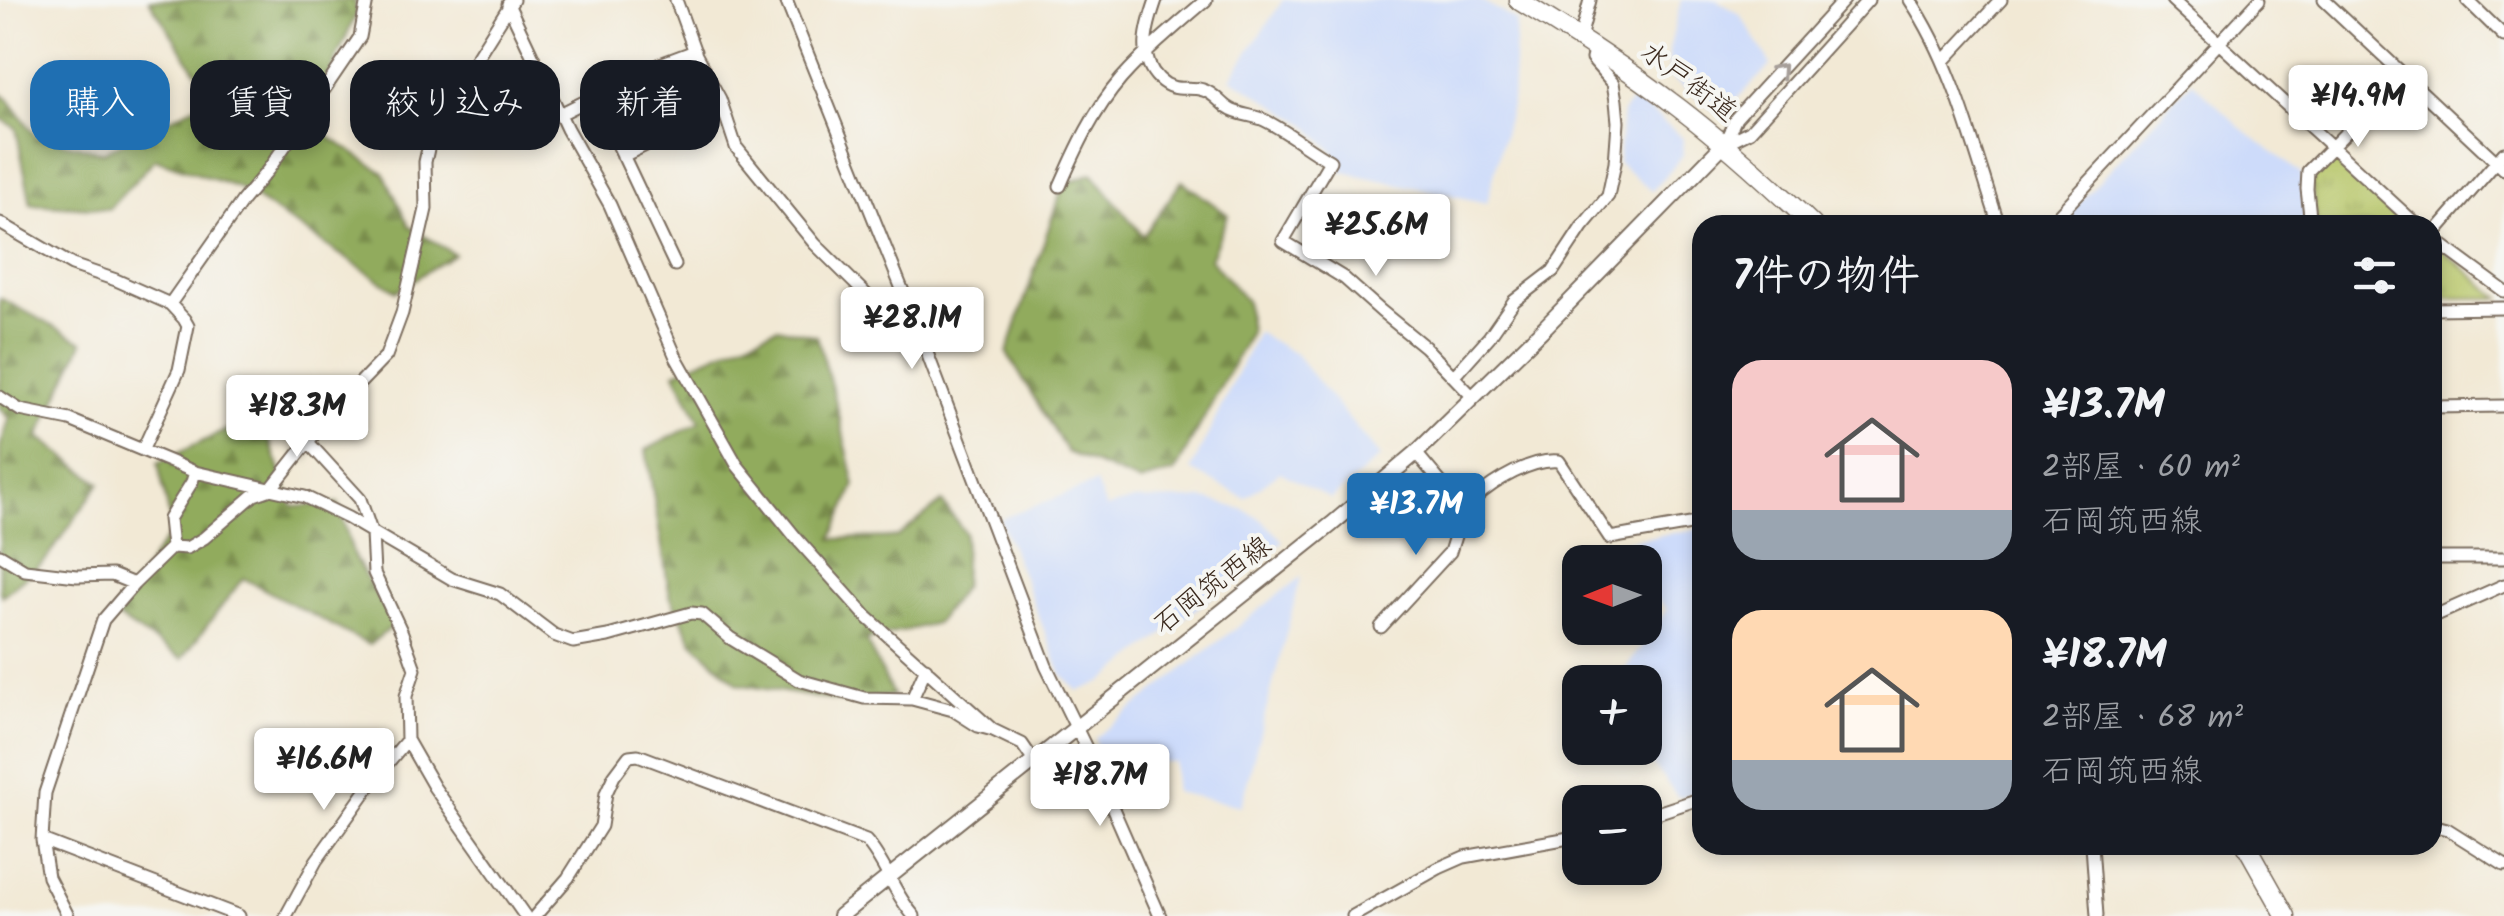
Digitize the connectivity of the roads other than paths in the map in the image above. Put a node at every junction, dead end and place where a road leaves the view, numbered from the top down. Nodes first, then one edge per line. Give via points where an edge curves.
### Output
1 (367, 0) edge
2 (676, 0) edge
3 (786, 0) edge
4 (1156, 0) edge
5 (1206, 0) edge
6 (1518, 0) edge
7 (1590, 0) edge
8 (1844, 0) edge
9 (1868, 0) edge
10 (1910, 0) edge
11 (2000, 0) edge
12 (2172, 0) edge
13 (2259, 0) edge
14 (2324, 0) edge
15 (2467, 0) edge
16 (509, 2) edge
17 (2501, 26) edge
18 (1587, 43) junction
19 (2218, 44) junction
20 (695, 50) junction
21 (1145, 56) junction
22 (535, 60) edge
23 (670, 60) edge
24 (1944, 61) junction
25 (2403, 75) junction
26 (580, 104) edge
27 (722, 108) junction
28 (560, 114) joint
29 (1724, 144) junction
30 (2332, 148) junction
31 (620, 150) edge
32 (623, 156) junction
33 (2501, 161) edge
34 (1060, 186) dead end
35 (1802, 215) edge
36 (1997, 215) edge
37 (2058, 215) edge
38 (2309, 215) edge
39 (2407, 215) edge
40 (0, 223) edge
41 (2442, 226) edge
42 (2442, 244) edge
43 (676, 265) dead end
44 (2504, 291) edge
45 (170, 304) junction
46 (2504, 308) edge
47 (2442, 310) edge
48 (918, 330) junction
49 (1454, 376) junction
50 (0, 397) edge
51 (1474, 397) junction
52 (2504, 406) edge
53 (2442, 408) edge
54 (308, 442) junction
55 (143, 449) junction
56 (1416, 453) junction
57 (195, 472) junction
58 (271, 488) junction
59 (1466, 498) junction
60 (1692, 524) edge
61 (372, 534) junction
62 (172, 547) junction
63 (0, 555) edge
64 (2442, 558) edge
65 (2504, 558) edge
66 (134, 584) junction
67 (2504, 585) edge
68 (2442, 613) edge
69 (1381, 627) dead end
70 (926, 668) junction
71 (912, 699) junction
72 (1075, 727) junction
73 (993, 730) junction
74 (407, 740) junction
75 (1033, 760) junction
76 (1692, 801) edge
77 (1662, 811) edge
78 (2442, 828) edge
79 (1562, 839) edge
80 (42, 840) junction
81 (2093, 855) edge
82 (2252, 855) edge
83 (2504, 865) edge
84 (888, 878) junction
85 (68, 916) edge
86 (239, 916) edge
87 (286, 916) edge
88 (524, 916) edge
89 (535, 916) edge
90 (840, 916) edge
91 (914, 916) edge
92 (1160, 916) edge
93 (1354, 916) edge
94 (2097, 916) edge
95 (2286, 916) edge

1 - 45 street via 360,37
2 - 20 street
3 - 48 street
4 - 21 street
5 - 21 street
6 - 18 highway, 水戸街道
7 - 18 street
29 -> 8 street via 1736,118
9 - 29 street via 1750,130
10 - 24 street
11 - 24 street
12 - 19 street
13 - 19 street
14 - 25 street
15 - 17 street
16 - 22 street
16 - 54 street via 434,127 426,209 386,356
18 - 29 highway, 水戸街道
18 - 49 street via 1613,84 1618,122 1608,196 1554,270 1514,302
19 - 30 street
19 - 37 street
20 - 23 street
20 - 27 street
21 - 34 street via 1080,139
21 - 49 street via 1159,79 1177,90 1201,89 1230,111 1258,117 1330,160 1283,240 1344,278
24 - 36 street
25 - 30 street
25 - 33 street
26 - 28 street
27 - 32 street
27 - 48 street via 736,148 814,244 897,325
28 - 70 street via 610,204 676,357 737,464 866,616
29 - 35 highway, 水戸街道
29 - 51 main road, 石岡筑西線
30 - 38 street via 2308,171
30 - 39 street
31 - 32 street
32 - 43 street
33 - 41 street
40 - 45 street via 72,265
42 - 44 street
45 - 55 street via 188,326 179,370
46 - 47 street
48 - 72 street
49 - 51 street
50 - 55 street via 20,410 70,420
51 - 56 main road, 石岡筑西線
52 - 53 street
54 - 58 street
54 - 61 street via 360,499
55 - 57 street
56 - 59 street via 1453,497
56 - 72 main road, 石岡筑西線
57 - 58 street
57 - 62 street via 169,519
58 - 61 street via 306,498
58 - 62 street via 204,538
59 - 60 street via 1545,459 1559,461 1610,538
59 - 69 street via 1450,552
61 - 71 street via 452,579 500,594 554,636 573,642 702,614 799,680 864,698
61 - 74 street via 374,573 415,668 406,696
62 - 66 street
63 - 66 street via 26,570 112,575
64 - 65 street
66 - 80 street via 103,620 44,793
67 - 68 street
70 - 71 street
70 - 73 street
71 - 73 street
72 - 75 main road, 石岡筑西線
72 - 92 street
73 - 75 street via 1022,744
74 - 87 street via 316,860
74 - 88 street
75 - 84 main road, 石岡筑西線
76 - 77 street
78 - 83 street
79 - 93 street via 1464,857
80 - 85 street via 48,877
80 - 86 street
81 - 94 street
82 - 95 highway
84 - 89 street via 866,840 638,755 629,756 614,776 600,826
84 - 90 main road, 石岡筑西線
84 - 91 street

